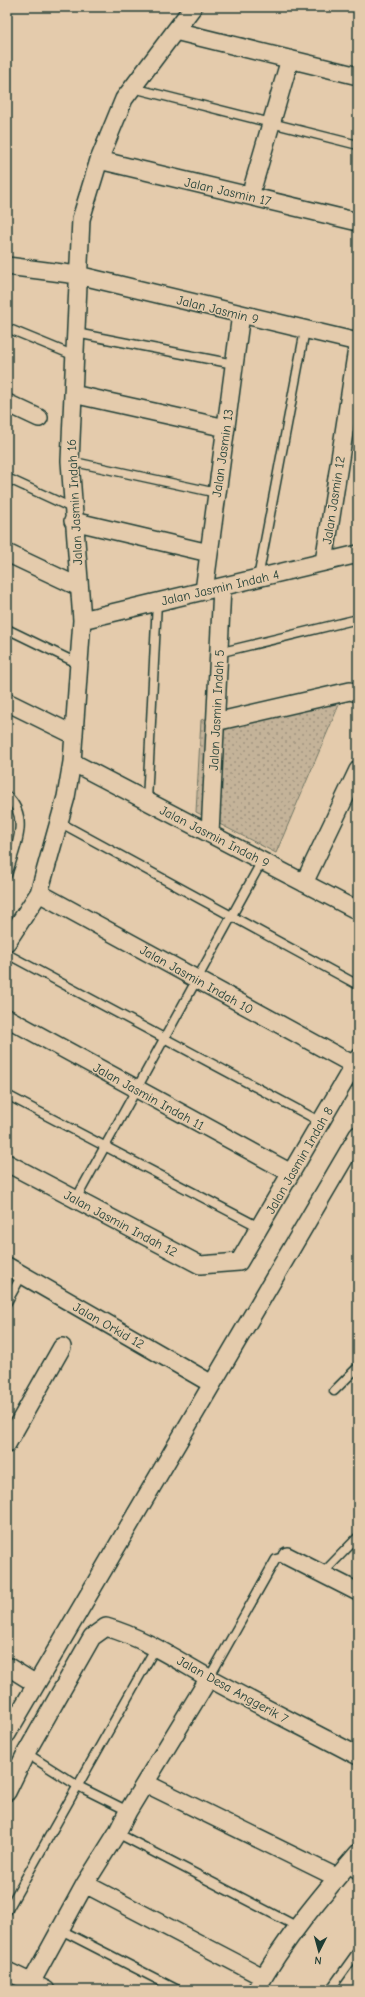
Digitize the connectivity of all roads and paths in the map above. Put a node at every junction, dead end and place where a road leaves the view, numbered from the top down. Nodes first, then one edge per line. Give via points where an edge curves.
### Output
1 (193, 7) edge
2 (175, 31) junction
3 (290, 59) junction
4 (358, 76) edge
5 (133, 88) junction
6 (271, 124) junction
7 (358, 145) edge
8 (99, 160) junction
9 (250, 196) junction
10 (358, 222) edge
11 (7, 266) edge
12 (78, 275) junction
13 (241, 314) junction
14 (7, 328) edge
15 (305, 330) junction
16 (76, 334) junction
17 (358, 342) edge
18 (74, 356) junction
19 (234, 364) junction
20 (73, 394) junction
21 (7, 403) edge
22 (39, 418) dead end
23 (226, 428) junction
24 (70, 462) junction
25 (7, 478) edge
26 (217, 493) junction
27 (73, 515) junction
28 (209, 553) junction
29 (7, 554) edge
30 (358, 554) edge
31 (324, 562) junction
32 (258, 578) junction
33 (79, 587) junction
34 (222, 587) junction
35 (204, 591) junction
36 (157, 602) junction
37 (358, 618) edge
38 (82, 620) junction
39 (7, 629) edge
40 (218, 652) junction
41 (79, 664) junction
42 (358, 693) edge
43 (7, 702) edge
44 (215, 722) junction
45 (74, 734) junction
46 (72, 762) junction
47 (358, 770) edge
48 (7, 796) edge
49 (148, 801) junction
50 (59, 822) junction
51 (210, 834) junction
52 (262, 861) junction
53 (7, 875) edge
54 (304, 883) junction
55 (39, 893) junction
56 (358, 911) edge
57 (231, 916) junction
58 (7, 942) edge
59 (7, 954) edge
60 (197, 979) junction
61 (358, 985) edge
62 (7, 1018) edge
63 (165, 1037) junction
64 (356, 1062) edge
65 (136, 1089) junction
66 (7, 1095) edge
67 (321, 1122) junction
68 (358, 1135) edge
69 (104, 1147) junction
70 (7, 1163) edge
71 (291, 1173) junction
72 (76, 1199) junction
73 (260, 1227) junction
74 (239, 1262) joint
75 (7, 1266) edge
76 (22, 1275) junction
77 (7, 1302) edge
78 (62, 1347) dead end
79 (358, 1367) edge
80 (212, 1384) junction
81 (334, 1390) dead end
82 (7, 1444) edge
83 (358, 1537) edge
84 (287, 1556) joint
85 (322, 1574) junction
86 (358, 1592) edge
87 (156, 1647) junction
88 (7, 1666) edge
89 (209, 1678) junction
90 (36, 1684) junction
91 (7, 1734) edge
92 (26, 1754) junction
93 (358, 1756) edge
94 (145, 1783) junction
95 (78, 1786) junction
96 (7, 1792) edge
97 (128, 1810) junction
98 (117, 1833) junction
99 (358, 1853) edge
100 (347, 1873) edge
101 (85, 1884) junction
102 (7, 1911) edge
103 (298, 1927) junction
104 (61, 1930) junction
105 (358, 1951) edge
106 (7, 1971) edge
107 (260, 1983) edge
108 (38, 1986) edge
109 (178, 1990) edge
110 (330, 1990) edge

1 - 2 street, Jalan Jasmin Indah 16
2 - 3 street
2 - 5 street, Jalan Jasmin Indah 16
3 - 4 street
3 - 6 street
5 - 6 lane
5 - 8 street, Jalan Jasmin Indah 16 via 124,99
6 - 7 lane
6 - 9 street
8 - 9 street, Jalan Jasmin 17
8 - 12 street, Jalan Jasmin Indah 16 via 81,218
9 - 10 street, Jalan Jasmin 17
11 - 12 street, Jalan Jasmin 9
12 - 13 street, Jalan Jasmin 9
12 - 16 street, Jalan Jasmin Indah 16
13 - 15 street, Jalan Jasmin 9
13 - 19 street, Jalan Jasmin 13
14 - 18 lane
15 - 17 street, Jalan Jasmin 9
15 - 32 lane
16 - 18 street, Jalan Jasmin Indah 16
16 - 19 lane
17 - 31 street, Jalan Jasmin 12
18 - 20 street, Jalan Jasmin Indah 16
19 - 23 street, Jalan Jasmin 13
20 - 23 street
20 - 24 street, Jalan Jasmin Indah 16
21 - 22 street
23 - 26 street, Jalan Jasmin 13
24 - 26 lane
24 - 27 street, Jalan Jasmin Indah 16
25 - 27 lane
26 - 28 street, Jalan Jasmin 13
27 - 28 street
27 - 33 street, Jalan Jasmin Indah 16
28 - 35 street, Jalan Jasmin 13
29 - 33 street
30 - 31 street, Jalan Jasmin Indah 4
31 - 32 street, Jalan Jasmin Indah 4
32 - 34 street, Jalan Jasmin Indah 4
33 - 38 street, Jalan Jasmin Indah 16
34 - 35 street, Jalan Jasmin Indah 4
34 - 40 street, Jalan Jasmin Indah 5
35 - 36 street, Jalan Jasmin Indah 4
36 - 38 street, Jalan Jasmin Indah 4
36 - 49 lane
37 - 40 lane
38 - 41 street, Jalan Jasmin Indah 16
39 - 41 lane
40 - 44 street, Jalan Jasmin Indah 5
41 - 45 street, Jalan Jasmin Indah 16
42 - 44 street via 350,691
43 - 45 street
44 - 51 street, Jalan Jasmin Indah 5
45 - 46 street, Jalan Jasmin Indah 16
46 - 49 street, Jalan Jasmin Indah 9
46 - 50 street, Jalan Jasmin Indah 16
47 - 54 street
48 - 53 lane via 15,803 21,827
49 - 51 street, Jalan Jasmin Indah 9
50 - 55 street, Jalan Jasmin Indah 16
50 - 57 lane
51 - 52 street, Jalan Jasmin Indah 9
52 - 54 street, Jalan Jasmin Indah 9
52 - 57 lane
54 - 56 street, Jalan Jasmin Indah 9
55 - 58 street, Jalan Jasmin Indah 16
55 - 60 street, Jalan Jasmin Indah 10
57 - 60 lane
57 - 61 lane
59 - 63 lane
60 - 63 lane
60 - 64 street, Jalan Jasmin Indah 10
62 - 65 street, Jalan Jasmin Indah 11
63 - 65 lane
63 - 67 lane
64 - 67 street, Jalan Jasmin Indah 8
65 - 69 lane
65 - 71 street, Jalan Jasmin Indah 11
66 - 69 lane
67 - 71 street, Jalan Jasmin Indah 8
68 - 80 street
69 - 72 lane
69 - 73 lane
70 - 72 street, Jalan Jasmin Indah 12
71 - 73 street, Jalan Jasmin Indah 8
72 - 74 street, Jalan Jasmin Indah 12 via 200,1265
73 - 74 street, Jalan Jasmin Indah 8
75 - 76 street, Jalan Orkid 12
76 - 77 lane
76 - 80 street, Jalan Orkid 12
78 - 82 street
79 - 81 lane
80 - 90 street
83 - 85 lane
84 - 85 street
84 - 89 lane via 276,1559
85 - 86 street
87 - 89 street, Jalan Desa Anggerik 7
87 - 92 street, Jalan Desa Anggerik 7 via 125,1632 106,1627 92,1636
87 - 95 lane
88 - 90 street
89 - 93 street, Jalan Desa Anggerik 7
89 - 94 street
90 - 91 street
92 - 95 lane
92 - 96 street
94 - 97 street
94 - 100 street
95 - 97 lane
95 - 102 lane
97 - 98 street
98 - 101 street
98 - 103 lane
99 - 100 street
100 - 103 street
101 - 104 street
101 - 107 street
103 - 107 street
104 - 108 street
104 - 109 lane
105 - 110 lane
106 - 108 street

